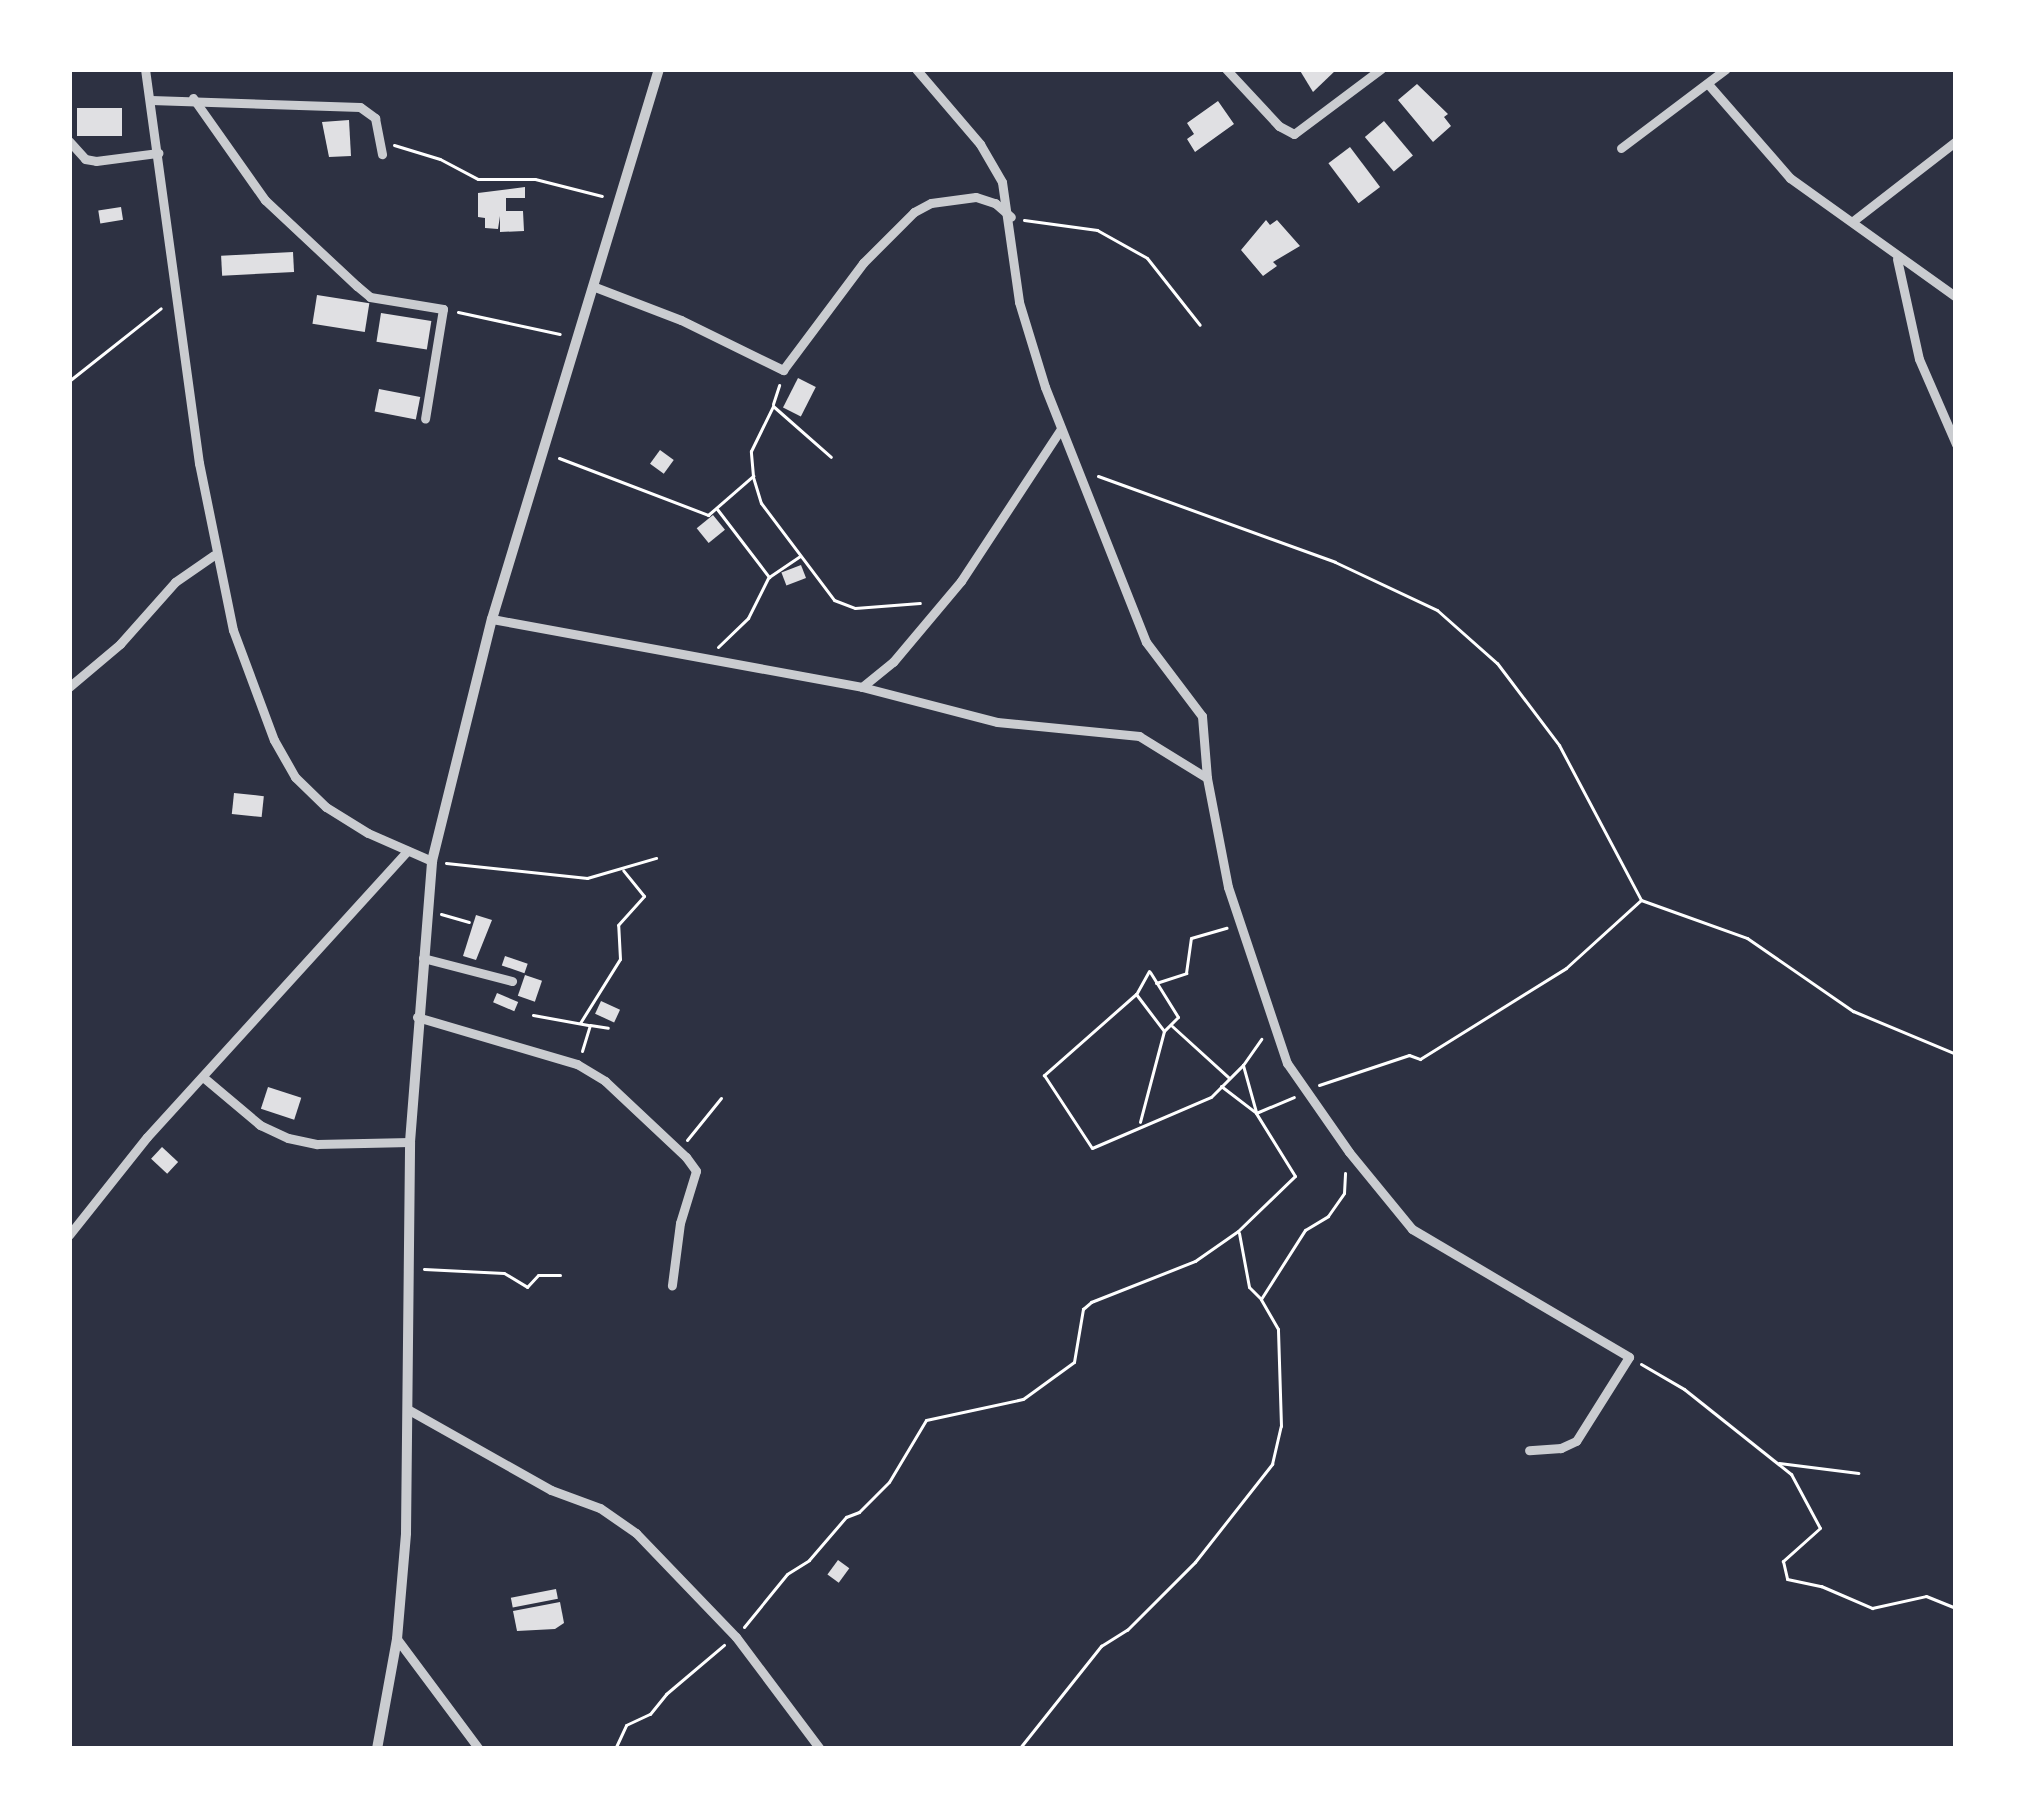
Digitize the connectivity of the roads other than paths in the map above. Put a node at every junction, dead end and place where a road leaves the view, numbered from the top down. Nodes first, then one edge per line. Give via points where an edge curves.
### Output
1 (145, 69) edge
2 (659, 69) edge
3 (916, 69) edge
4 (1226, 69) edge
5 (1381, 69) edge
6 (1726, 69) edge
7 (1708, 84) junction
8 (193, 98) junction
9 (151, 100) junction
10 (69, 141) edge
11 (1956, 141) edge
12 (381, 147) road end
13 (1622, 148) dead end
14 (158, 153) junction
15 (1011, 217) junction
16 (1852, 221) junction
17 (1897, 259) junction
18 (595, 287) junction
19 (1956, 297) edge
20 (425, 418) dead end
21 (1061, 429) junction
22 (1956, 444) edge
23 (214, 555) junction
24 (492, 619) junction
25 (862, 687) junction
26 (69, 688) edge
27 (1207, 778) junction
28 (407, 851) junction
29 (432, 861) junction
30 (423, 958) junction
31 (512, 981) dead end
32 (417, 1017) junction
33 (203, 1077) junction
34 (410, 1142) junction
35 (69, 1235) edge
36 (672, 1285) dead end
37 (410, 1410) junction
38 (1529, 1450) dead end
39 (397, 1639) junction
40 (377, 1749) edge
41 (479, 1749) edge
42 (820, 1749) edge

1 - 9 street
2 - 18 street
3 - 15 street via 991,160
4 - 5 street via 1294,134
6 - 7 street
7 - 13 street
7 - 16 street via 1769,158
8 - 9 street
8 - 12 street via 360,107 375,118
8 - 20 street via 265,200 357,286 370,297 443,310
9 - 14 street
10 - 14 street via 96,161
11 - 16 street
14 - 23 street
15 - 18 street via 976,197 914,212 863,263 783,370
15 - 21 street via 1019,302
16 - 17 street
17 - 19 street
17 - 22 street via 1919,359
18 - 24 street
21 - 25 street via 939,608
21 - 27 street via 1146,642 1202,716
23 - 26 street via 175,582
23 - 28 street via 233,630 295,777 326,807
24 - 25 street
24 - 29 street
25 - 27 street via 998,722 1139,736
27 - 38 street via 1236,915 1304,1092 1412,1229 1629,1358 1576,1441
28 - 29 street
28 - 33 street
29 - 30 street
30 - 31 street
30 - 32 street
32 - 34 street
32 - 36 street via 578,1064 679,1151 696,1171
33 - 34 street via 287,1138
33 - 35 street
34 - 37 street
37 - 39 street
37 - 42 street via 636,1534 736,1636
39 - 40 street
39 - 41 street

